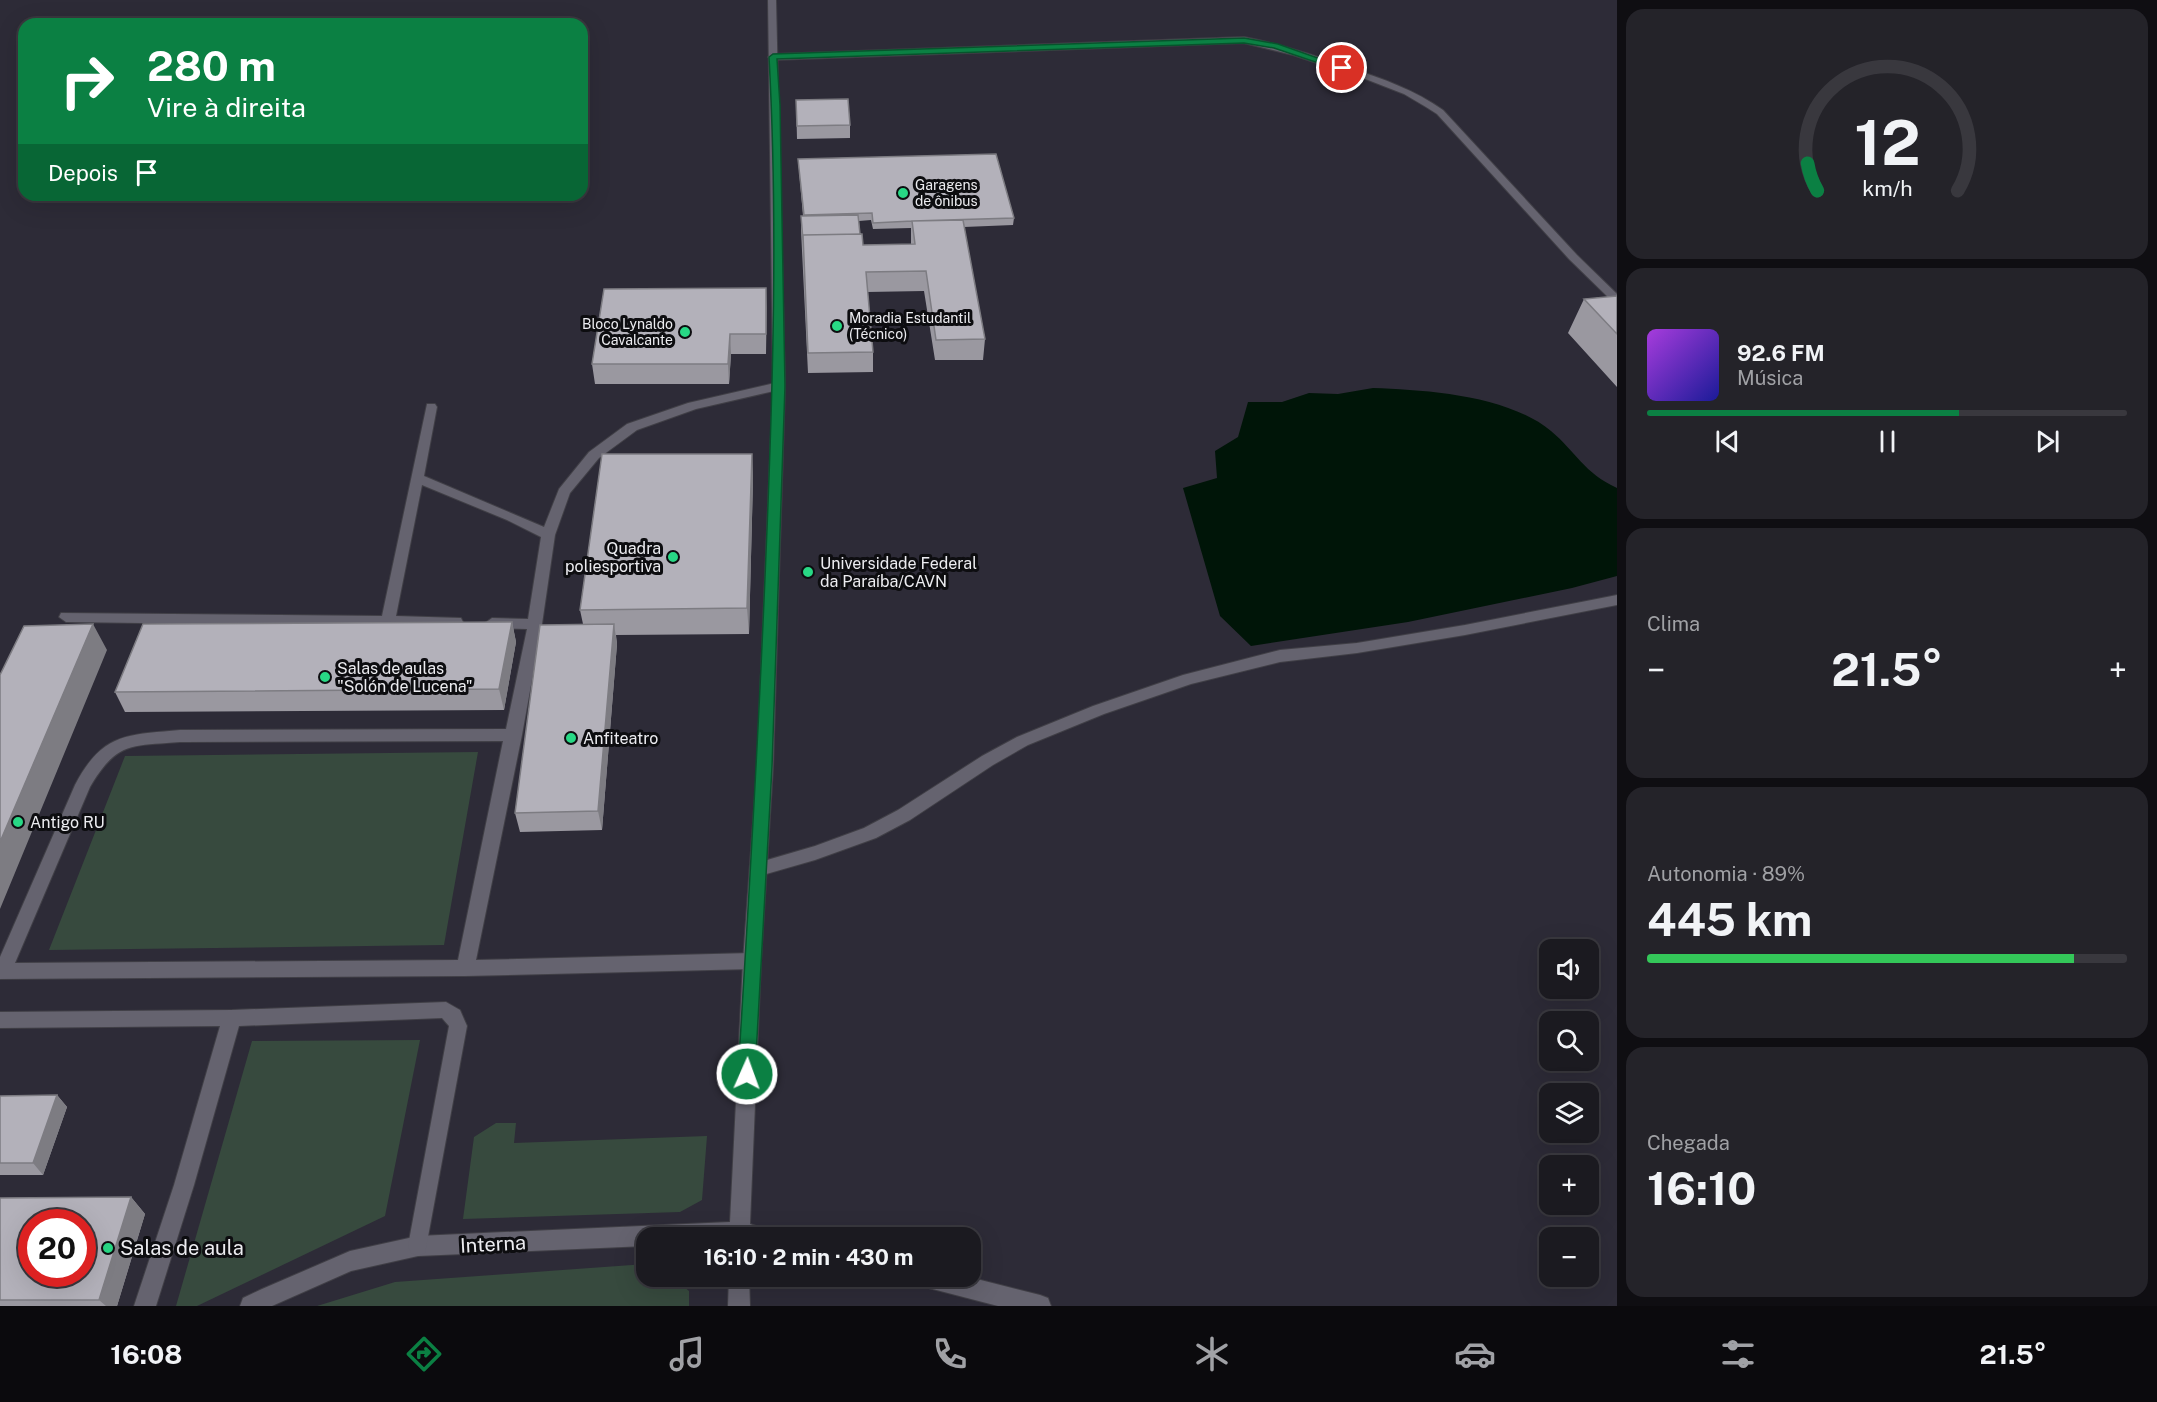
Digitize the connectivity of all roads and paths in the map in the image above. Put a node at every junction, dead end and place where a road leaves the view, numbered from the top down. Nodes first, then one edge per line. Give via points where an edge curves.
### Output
1 (772, 0) edge
2 (773, 57) junction
3 (1617, 300) edge
4 (779, 386) junction
5 (431, 407) dead end
6 (417, 478) junction
7 (548, 535) junction
8 (1617, 600) edge
9 (66, 617) dead end
10 (388, 621) junction
11 (535, 624) junction
12 (514, 735) junction
13 (759, 869) junction
14 (752, 961) junction
15 (465, 968) junction
16 (1, 971) edge
17 (232, 1018) junction
18 (0, 1020) edge
19 (740, 1227) edge
20 (636, 1239) edge
21 (418, 1246) junction
22 (739, 1287) edge
23 (965, 1287) edge
24 (145, 1306) edge
25 (251, 1306) edge
26 (739, 1306) edge
27 (1040, 1306) edge

1 - 2 street
2 - 3 street via 1244,40 1275,45 1384,83 1428,103
2 - 4 street
4 - 7 street via 692,406 632,427 594,455 564,492
4 - 13 street
5 - 6 street
6 - 7 street
6 - 10 street
7 - 11 street
8 - 13 street via 1355,648 1280,656 1124,701 1038,734 965,773 902,816 857,837 808,857
9 - 10 street
10 - 11 street
11 - 12 street
12 - 15 street
12 - 16 street via 180,736 134,740 110,749 83,785
13 - 14 street
14 - 15 street
14 - 19 street
15 - 16 street
17 - 18 street
17 - 21 street via 446,1010 453,1016 459,1026
17 - 24 street
20 - 21 street, Interna
21 - 25 street, Interna via 350,1261
22 - 26 street
23 - 27 street

